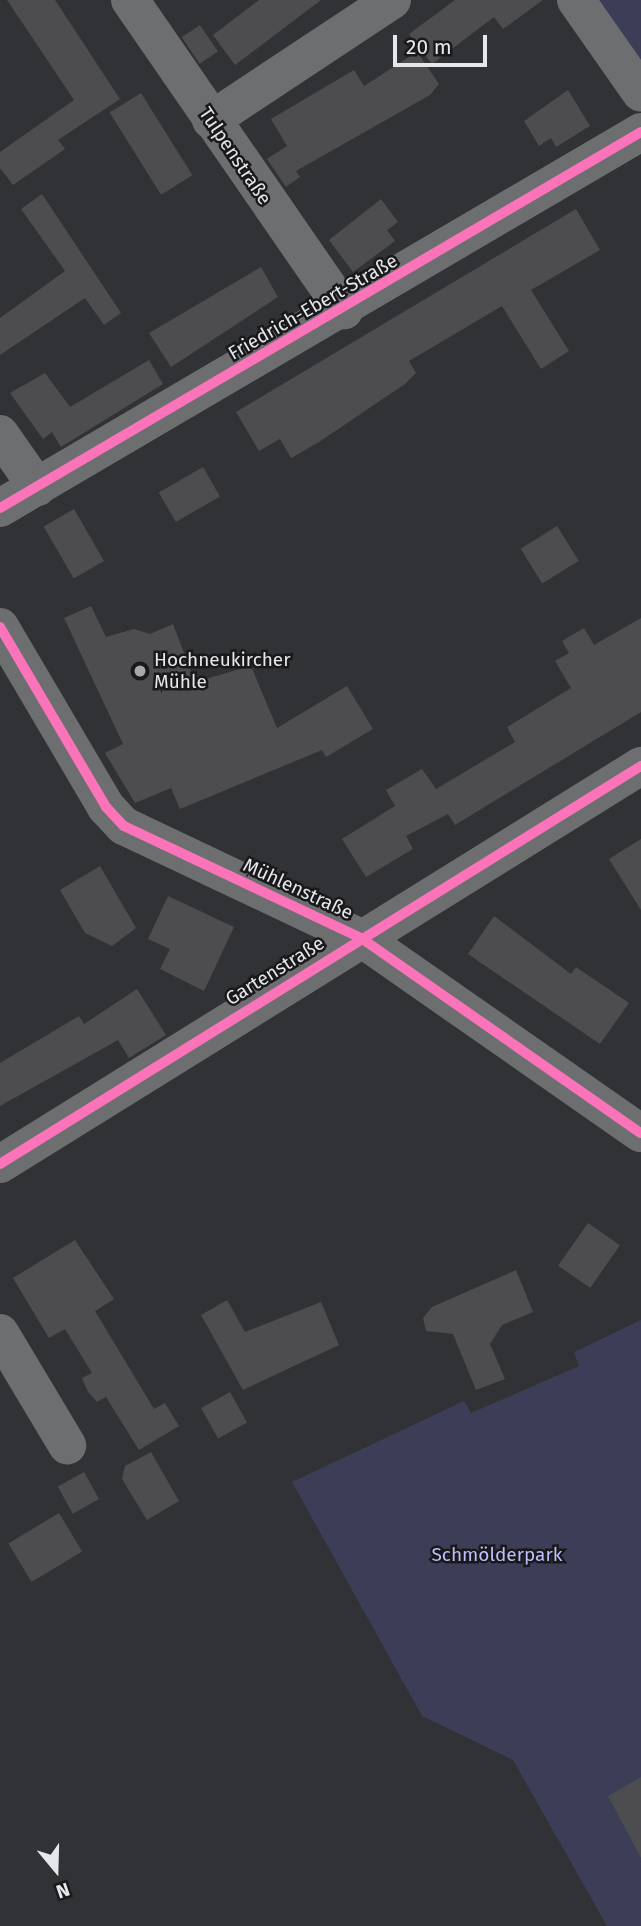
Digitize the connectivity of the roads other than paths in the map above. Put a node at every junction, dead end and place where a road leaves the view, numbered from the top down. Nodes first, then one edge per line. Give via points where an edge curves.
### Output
1 (130, 0) edge
2 (392, 0) edge
3 (576, 0) edge
4 (641, 93) edge
5 (211, 120) junction
6 (641, 132) edge
7 (344, 310) junction
8 (0, 434) edge
9 (37, 487) junction
10 (0, 508) edge
11 (3, 640) edge
12 (641, 766) edge
13 (361, 938) junction
14 (641, 1133) edge
15 (0, 1164) edge
16 (0, 1333) edge
17 (67, 1445) dead end

1 - 5 street, Tulpenstraße
2 - 5 street
3 - 4 street
5 - 7 street, Tulpenstraße
6 - 7 street, Friedrich-Ebert-Straße
7 - 9 street, Friedrich-Ebert-Straße
8 - 9 street
9 - 10 street, Friedrich-Ebert-Straße
11 - 13 street, Mühlenstraße via 117,820
12 - 13 street, Gartenstraße
13 - 14 street, Mühlenstraße
13 - 15 street, Gartenstraße
16 - 17 street

